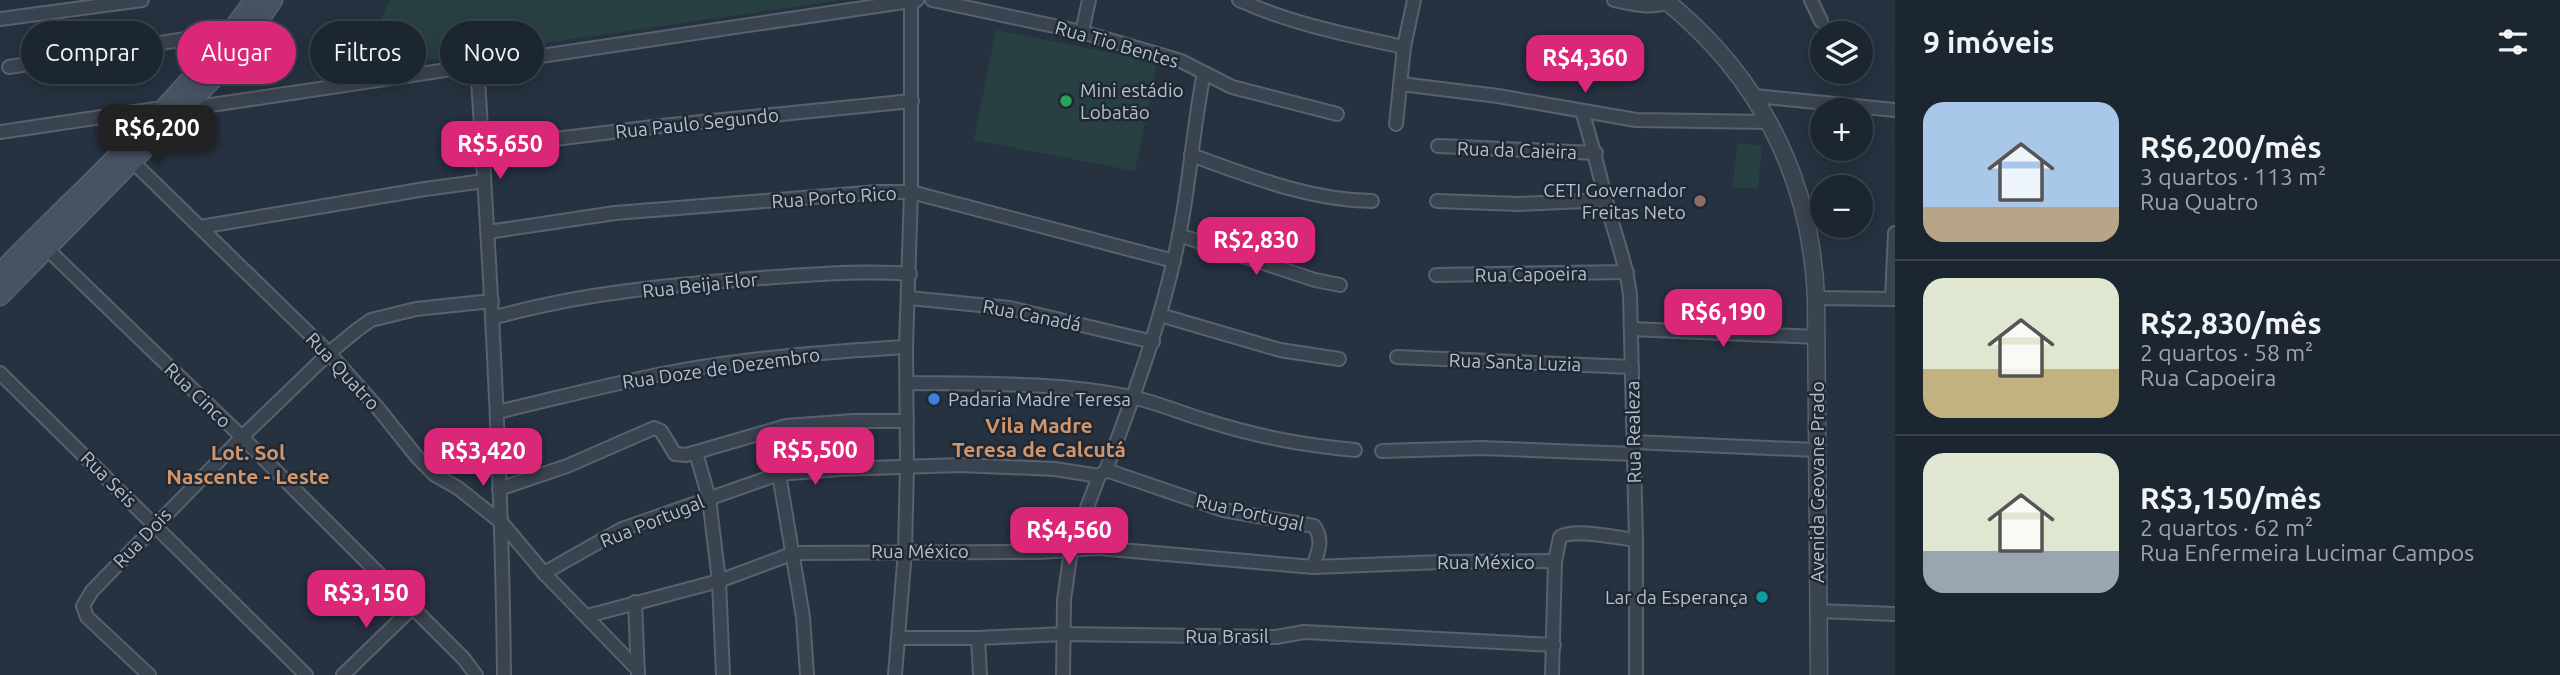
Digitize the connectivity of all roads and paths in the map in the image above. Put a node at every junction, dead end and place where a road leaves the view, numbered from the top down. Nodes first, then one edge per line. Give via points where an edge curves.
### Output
1 (142, 0) edge
2 (254, 0) edge
3 (273, 0) edge
4 (932, 0) edge
5 (1088, 0) edge
6 (1239, 0) edge
7 (1614, 0) edge
8 (1811, 0) edge
9 (913, 1) edge
10 (1668, 1) edge
11 (1416, 2) edge
12 (0, 19) edge
13 (239, 21) edge
14 (1821, 21) dead end
15 (1082, 32) junction
16 (177, 40) edge
17 (1404, 47) junction
18 (544, 54) edge
19 (9, 67) dead end
20 (440, 70) edge
21 (1204, 73) junction
22 (184, 84) edge
23 (478, 84) edge
24 (1401, 85) junction
25 (1755, 96) junction
26 (912, 101) junction
27 (162, 108) junction
28 (184, 109) junction
29 (1895, 110) edge
30 (1582, 111) junction
31 (1337, 114) dead end
32 (1769, 122) junction
33 (1396, 124) dead end
34 (153, 129) junction
35 (0, 131) edge
36 (1438, 146) dead end
37 (482, 148) junction
38 (1596, 153) junction
39 (1191, 155) junction
40 (133, 162) junction
41 (484, 181) junction
42 (911, 192) junction
43 (1606, 200) junction
44 (1372, 201) dead end
45 (1437, 201) dead end
46 (200, 227) junction
47 (488, 232) junction
48 (1895, 233) edge
49 (1180, 235) junction
50 (40, 242) junction
51 (1174, 261) junction
52 (1627, 272) junction
53 (0, 273) edge
54 (909, 274) junction
55 (1436, 275) dead end
56 (1340, 285) dead end
57 (0, 296) edge
58 (1816, 298) junction
59 (909, 299) junction
60 (1894, 299) edge
61 (492, 301) junction
62 (1160, 315) junction
63 (493, 318) junction
64 (1632, 329) junction
65 (1816, 337) junction
66 (1153, 342) junction
67 (906, 347) junction
68 (329, 353) junction
69 (1397, 357) dead end
70 (1339, 359) dead end
71 (1632, 367) junction
72 (0, 373) edge
73 (907, 383) junction
74 (1134, 397) junction
75 (497, 412) junction
76 (907, 421) junction
77 (242, 437) junction
78 (1633, 448) junction
79 (1355, 450) dead end
80 (1817, 450) junction
81 (1382, 452) dead end
82 (696, 453) junction
83 (907, 466) junction
84 (1103, 473) junction
85 (779, 474) junction
86 (499, 489) junction
87 (709, 498) junction
88 (502, 523) junction
89 (154, 524) junction
90 (1636, 540) junction
91 (1071, 550) junction
92 (905, 551) junction
93 (794, 553) junction
94 (1555, 561) junction
95 (1313, 567) junction
96 (544, 573) junction
97 (719, 581) junction
98 (635, 603) junction
99 (411, 609) junction
100 (1818, 611) junction
101 (1895, 614) edge
102 (587, 616) junction
103 (1063, 634) junction
104 (899, 638) junction
105 (978, 638) junction
106 (1554, 645) junction
107 (638, 673) edge
108 (149, 675) edge
109 (306, 675) edge
110 (343, 675) edge
111 (476, 675) edge
112 (504, 675) edge
113 (723, 675) edge
114 (807, 675) edge
115 (895, 675) edge
116 (980, 675) edge
117 (1063, 675) edge
118 (1552, 675) edge
119 (1636, 675) edge
120 (1819, 675) edge

1 - 12 street
2 - 13 main road
3 - 28 main road via 244,43
4 - 15 street, Rua Tio Bentes
5 - 15 street
6 - 17 street via 1323,30
7 - 10 street via 1638,5
8 - 14 street
9 - 18 street
9 - 26 street
10 - 25 street, Avenida Geovane Prado
11 - 17 street
15 - 21 street, Rua Tio Bentes via 1181,61
16 - 19 street
17 - 24 street
20 - 28 street
21 - 31 street, Rua Tio Bentes via 1232,87
21 - 39 street
22 - 27 main road
23 - 37 street
24 - 30 street
24 - 33 street
25 - 29 street
25 - 32 street, Avenida Geovane Prado
26 - 37 street, Rua Paulo Segundo
26 - 42 street
27 - 28 main road
27 - 34 main road
27 - 35 street
28 - 34 main road
30 - 32 street via 1636,120
30 - 38 street, Rua Realeza
32 - 58 street, Avenida Geovane Prado via 1799,191 1814,259
34 - 40 main road
34 - 50 main road
36 - 38 street, Rua da Caieira
37 - 41 street
38 - 43 street, Rua Realeza
39 - 44 street via 1295,191 1342,201
39 - 49 street
40 - 46 street, Rua Quatro
40 - 50 main road
41 - 46 street
41 - 47 street
42 - 47 street, Rua Porto Rico via 615,213
42 - 51 street, Rua Porto Rico
42 - 54 street
43 - 45 street
43 - 52 street, Rua Realeza
46 - 68 street, Rua Quatro
47 - 61 street
48 - 60 street
49 - 51 street
49 - 56 street
50 - 53 main road
50 - 57 main road
50 - 77 street, Rua Cinco
51 - 62 street
52 - 55 street, Rua Capoeira
52 - 64 street, Rua Realeza
54 - 59 street
54 - 63 street, Rua Beija Flor via 841,273 690,283
58 - 60 street
58 - 65 street, Avenida Geovane Prado
59 - 66 street, Rua Canadá via 1010,308
59 - 67 street
61 - 63 street
61 - 68 street, Rua Dois via 415,309 371,320
62 - 66 street
62 - 70 street via 1280,351
63 - 75 street
64 - 65 street
64 - 71 street, Rua Realeza
65 - 80 street, Avenida Geovane Prado
66 - 74 street
67 - 73 street
67 - 75 street, Rua Doze de Dezembro via 682,370
68 - 77 street, Rua Dois
68 - 88 street, Rua Quatro via 435,475
69 - 71 street, Rua Santa Luzia
71 - 78 street, Rua Realeza
72 - 89 street, Rua Seis
73 - 74 street via 1039,386
73 - 76 street
74 - 79 street via 1256,435
74 - 84 street
75 - 86 street
76 - 82 street via 786,426
76 - 83 street
77 - 89 street, Rua Dois
77 - 99 street, Rua Cinco
78 - 80 street
78 - 81 street
78 - 90 street, Rua Realeza
80 - 100 street, Avenida Geovane Prado
82 - 86 street via 675,454 662,431 654,428 567,467
82 - 87 street
83 - 84 street, Rua Portugal
83 - 85 street, Rua Portugal
83 - 92 street
84 - 91 street
84 - 95 street, Rua Portugal via 1223,510 1314,526 1321,544
85 - 87 street, Rua Portugal
85 - 93 street
86 - 88 street
87 - 96 street, Rua Portugal via 622,529
87 - 97 street
88 - 96 street, Rua Quatro
88 - 112 street
89 - 108 street, Rua Dois via 83,606 94,625
89 - 109 street, Rua Seis
90 - 94 street via 1562,534
90 - 119 street, Rua Realeza
91 - 92 street, Rua México
91 - 95 street, Rua México via 1146,551
91 - 103 street
92 - 93 street, Rua México
92 - 104 street
93 - 97 street, Rua México
93 - 114 street
94 - 95 street, Rua México
94 - 106 street
96 - 102 street, Rua Quatro
97 - 98 street, Rua México
97 - 113 street
98 - 102 street, Rua México
98 - 107 street
99 - 110 street
99 - 111 street, Rua Cinco
100 - 101 street
100 - 120 street, Avenida Geovane Prado
102 - 107 street, Rua Quatro
103 - 105 street, Rua Brasil
103 - 106 street, Rua Brasil via 1242,637 1321,632
103 - 117 street
104 - 105 street, Rua Brasil
104 - 115 street
105 - 116 street
106 - 118 street

